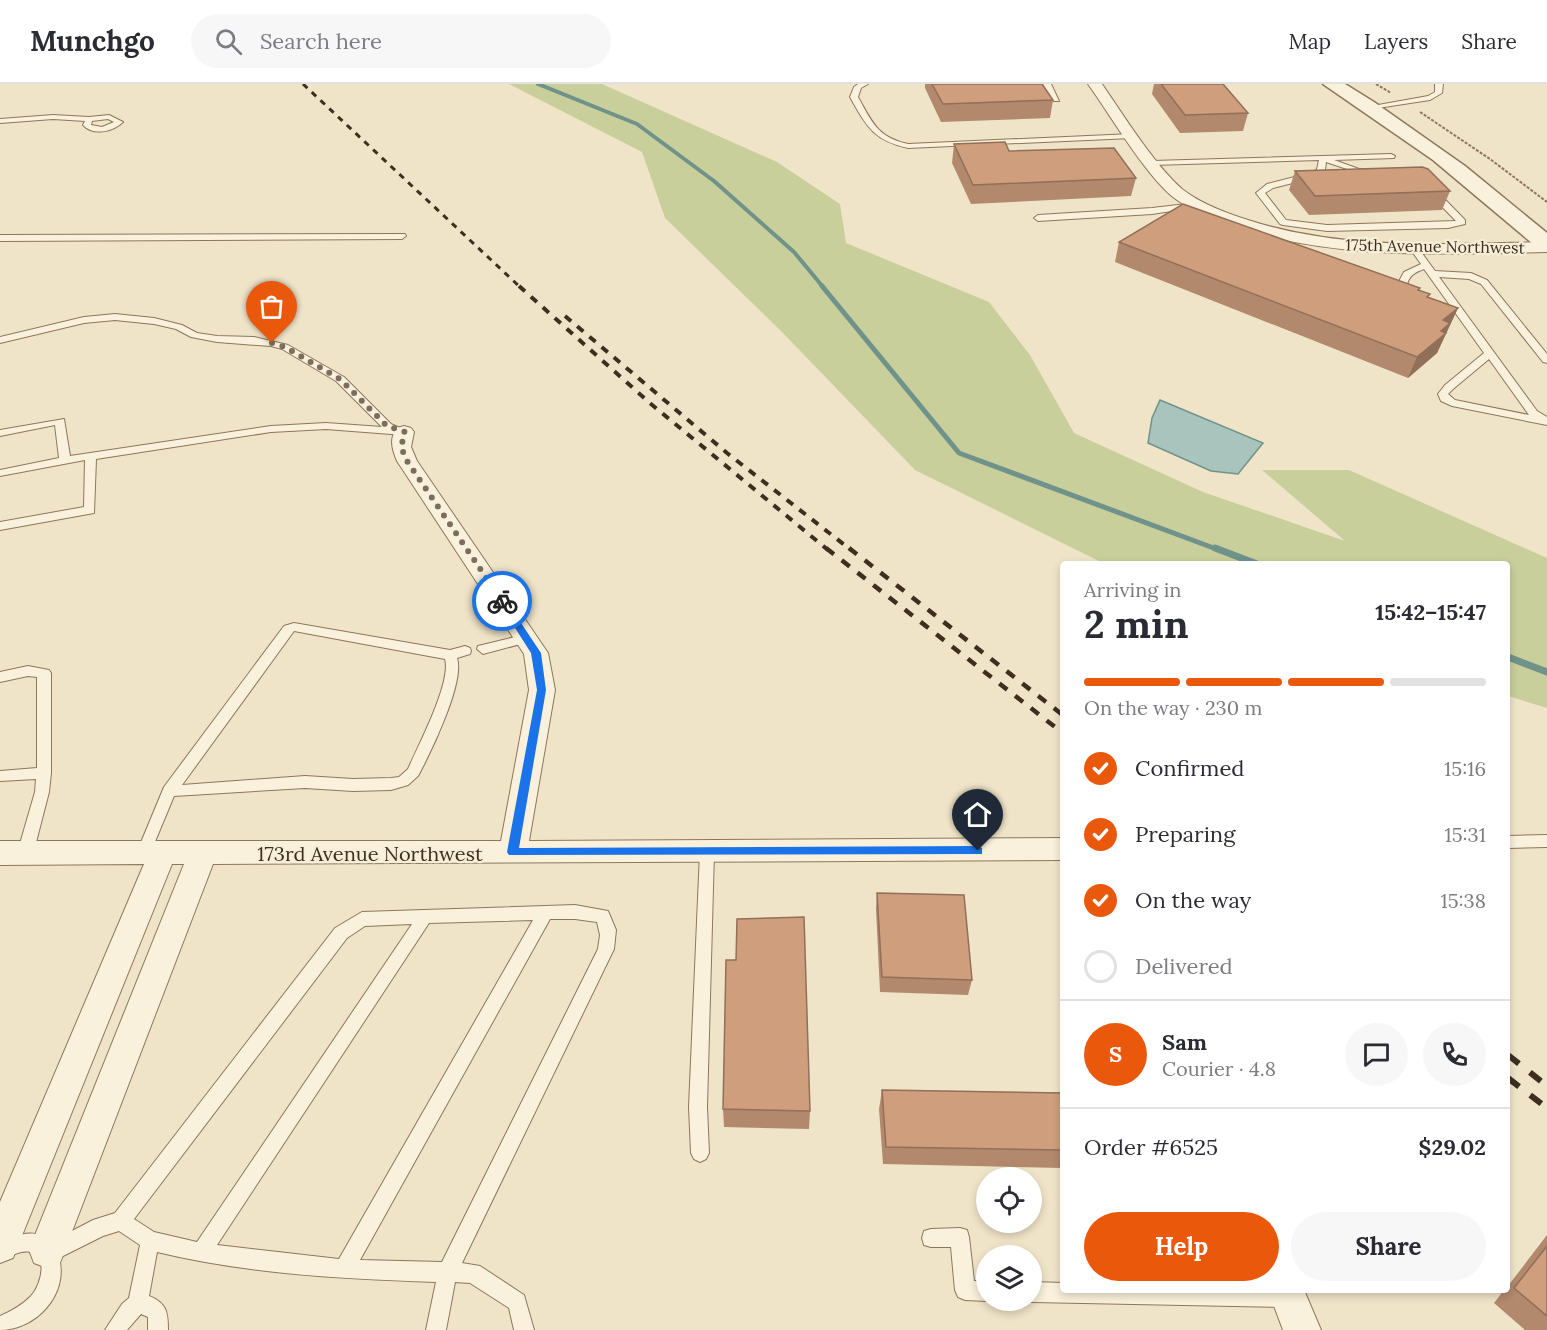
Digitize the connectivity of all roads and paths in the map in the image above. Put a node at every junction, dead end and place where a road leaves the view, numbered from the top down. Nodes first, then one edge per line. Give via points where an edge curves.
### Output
1 (864, 84) edge
2 (1047, 84) edge
3 (1095, 84) edge
4 (1332, 84) edge
5 (1358, 84) edge
6 (1376, 84) edge
7 (1439, 84) edge
8 (1056, 99) dead end
9 (1399, 103) junction
10 (1371, 107) junction
11 (89, 119) dead end
12 (0, 121) edge
13 (1132, 136) junction
14 (1078, 138) junction
15 (1043, 140) junction
16 (1085, 147) edge
17 (1050, 149) edge
18 (1391, 156) dead end
19 (1323, 158) junction
20 (1152, 163) junction
21 (1507, 185) dead end
22 (1547, 202) edge
23 (1197, 205) junction
24 (1038, 218) dead end
25 (402, 236) dead end
26 (0, 238) edge
27 (1547, 246) edge
28 (1413, 248) junction
29 (1426, 265) junction
30 (1433, 274) junction
31 (1423, 304) edge
32 (1447, 313) edge
33 (1464, 318) junction
34 (0, 340) edge
35 (1490, 353) junction
36 (1547, 360) edge
37 (1544, 421) edge
38 (405, 432) junction
39 (0, 433) edge
40 (92, 456) junction
41 (65, 460) junction
42 (0, 473) edge
43 (0, 526) edge
44 (527, 638) junction
45 (483, 649) dead end
46 (465, 651) dead end
47 (450, 655) junction
48 (0, 677) edge
49 (44, 773) junction
50 (0, 776) edge
51 (169, 791) junction
52 (1547, 841) edge
53 (1510, 842) edge
54 (1060, 849) edge
55 (154, 852) junction
56 (513, 852) junction
57 (707, 852) junction
58 (203, 853) junction
59 (13, 854) edge
60 (545, 914) junction
61 (425, 917) junction
62 (700, 1153) dead end
63 (121, 1221) junction
64 (931, 1238) dead end
65 (150, 1241) junction
66 (0, 1245) edge
67 (0, 1251) edge
68 (48, 1252) junction
69 (201, 1253) junction
70 (344, 1269) junction
71 (448, 1271) junction
72 (976, 1290) edge
73 (1042, 1293) edge
74 (138, 1304) junction
75 (1293, 1306) edge
76 (0, 1326) edge
77 (115, 1330) edge
78 (158, 1330) edge
79 (436, 1330) edge
80 (524, 1330) edge

1 - 15 lane via 854,97 876,135 891,143 908,146
2 - 8 lane
3 - 13 street, 175th Avenue Northwest
4 - 10 street
5 - 9 street
6 - 9 path
7 - 9 lane via 1435,96
9 - 10 lane
9 - 21 street
9 - 22 path via 1490,159
10 - 27 street via 1463,173
11 - 12 lane via 35,117
13 - 14 lane
13 - 20 street, 175th Avenue Northwest
14 - 15 lane
14 - 16 lane
15 - 17 lane
18 - 19 lane
19 - 19 lane via 1365,173 1418,180 1462,222 1327,228 1283,222 1260,193 1270,186 1317,174 1322,170
19 - 20 lane
20 - 23 street, 175th Avenue Northwest via 1168,183
23 - 24 lane
23 - 28 street, 175th Avenue Northwest via 1259,230 1323,243
25 - 26 lane
27 - 28 street, 175th Avenue Northwest
28 - 29 lane
29 - 30 lane
29 - 31 lane via 1406,274 1402,285
30 - 33 lane
30 - 36 lane via 1471,276 1484,282
32 - 33 lane
33 - 35 lane
34 - 38 lane via 84,320 115,317 154,321 217,339 272,343 340,379 387,426
35 - 37 lane via 1533,413
35 - 37 lane via 1449,387 1444,399
38 - 40 lane via 326,426 271,429
38 - 44 street via 401,447 407,461
39 - 41 lane via 60,421
40 - 41 lane
40 - 43 lane via 90,510
41 - 42 lane
44 - 45 lane
44 - 56 street via 536,653 542,690
46 - 47 lane
47 - 51 lane via 288,629
47 - 51 lane via 455,665 452,682 412,772 403,781 353,785 305,782
48 - 49 lane via 27,671 44,673
49 - 50 lane
49 - 59 lane via 42,792
51 - 55 lane
52 - 53 lane
54 - 57 street, 173rd Avenue Northwest
55 - 58 street, 173rd Avenue Northwest
55 - 59 street, 173rd Avenue Northwest
55 - 66 street
56 - 57 street, 173rd Avenue Northwest
56 - 58 street, 173rd Avenue Northwest
57 - 62 lane via 698,1107
58 - 68 street
60 - 61 lane
60 - 70 lane
60 - 71 lane via 575,912 602,916 608,925 609,940
61 - 63 lane via 362,919 341,933
61 - 69 lane
63 - 65 lane
63 - 68 lane
64 - 72 lane via 960,1237 965,1290
65 - 69 lane
65 - 74 lane
67 - 68 lane via 35,1243
68 - 76 lane via 53,1273 42,1299 20,1318
69 - 70 lane
70 - 71 lane
71 - 79 lane
71 - 80 lane via 473,1273 517,1302
73 - 75 lane
74 - 77 lane
74 - 78 lane via 150,1306 158,1313

